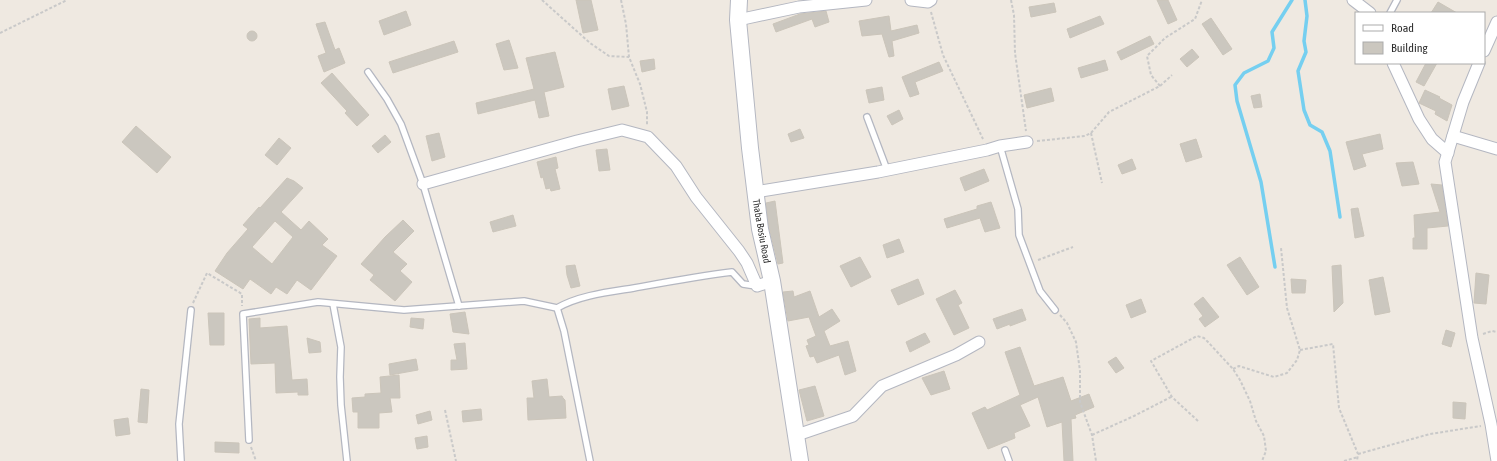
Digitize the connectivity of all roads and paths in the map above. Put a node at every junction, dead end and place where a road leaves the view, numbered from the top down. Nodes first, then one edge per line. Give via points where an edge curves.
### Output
1 (67, 0) edge
2 (542, 0) edge
3 (621, 0) edge
4 (739, 0) edge
5 (866, 0) edge
6 (911, 0) edge
7 (1011, 0) edge
8 (1202, 0) edge
9 (1353, 0) edge
10 (1397, 0) edge
11 (930, 1) edge
12 (1369, 12) edge
13 (1391, 12) edge
14 (738, 20) junction
15 (1497, 22) edge
16 (0, 33) edge
17 (1485, 49) edge
18 (629, 57) junction
19 (1393, 64) edge
20 (1479, 64) edge
21 (368, 72) dead end
22 (1172, 75) dead end
23 (1160, 86) junction
24 (868, 117) dead end
25 (1091, 133) junction
26 (1453, 136) junction
27 (648, 137) junction
28 (1027, 142) junction
29 (1000, 146) junction
30 (1497, 149) edge
31 (987, 150) junction
32 (1448, 153) junction
33 (887, 170) junction
34 (1102, 183) dead end
35 (423, 184) junction
36 (755, 192) junction
37 (1073, 247) dead end
38 (1280, 248) dead end
39 (1030, 264) junction
40 (772, 281) junction
41 (757, 286) junction
42 (333, 304) junction
43 (458, 306) junction
44 (557, 308) junction
45 (191, 310) joint
46 (1055, 310) joint
47 (243, 314) junction
48 (1497, 332) edge
49 (1472, 338) junction
50 (979, 342) dead end
51 (1300, 350) junction
52 (1233, 370) junction
53 (1172, 397) junction
54 (445, 410) dead end
55 (1198, 421) dead end
56 (1492, 424) junction
57 (797, 435) junction
58 (1092, 436) junction
59 (249, 440) joint
60 (1005, 450) dead end
61 (1358, 454) junction
62 (1358, 457) junction
63 (181, 461) edge
64 (256, 461) edge
65 (347, 461) edge
66 (456, 461) edge
67 (590, 461) edge
68 (800, 461) edge
69 (1009, 461) edge
70 (1096, 461) edge
71 (1262, 461) edge
72 (1344, 461) edge
73 (1357, 461) edge
74 (1497, 461) edge

1 - 16 path
2 - 18 path via 590,43 609,56
3 - 18 path
4 - 14 street, Thaba Bosiu Road
5 - 14 street via 799,7
6 - 11 street
7 - 28 path
8 - 23 path via 1195,19 1165,38 1147,56 1151,75
9 - 12 street
10 - 13 lane
11 - 31 path via 943,55
14 - 36 street, Thaba Bosiu Road
15 - 17 street
18 - 27 path via 640,84 647,112
19 - 32 street via 1419,119 1432,139
20 - 26 street
21 - 35 lane via 401,124
22 - 23 path
23 - 25 path via 1109,112
24 - 33 lane
25 - 28 path via 1085,136
25 - 34 path
26 - 30 street
26 - 32 street
27 - 35 street via 622,130
27 - 41 street via 676,166 696,197 739,251
28 - 29 street
29 - 31 street
29 - 39 lane via 1018,209 1019,235
31 - 33 street
32 - 49 street via 1445,162
33 - 36 street
35 - 43 lane
36 - 40 street, Thaba Bosiu Road via 760,229
37 - 39 path
38 - 51 path via 1287,308
39 - 46 lane via 1040,291
40 - 41 street
40 - 57 street, Thaba Bosiu Road
41 - 44 lane via 743,284 732,272 604,293 567,302
42 - 43 lane via 404,310
42 - 47 lane via 318,302
42 - 65 lane via 341,347 341,405
43 - 44 lane via 524,301
44 - 67 lane via 564,330
45 - 47 path via 208,273 242,294
45 - 63 lane via 179,424
46 - 58 path via 1067,323 1076,342 1080,371 1080,402
47 - 59 lane
48 - 49 path via 1492,331
49 - 56 street
50 - 57 street via 956,355 882,386 852,416
51 - 52 path via 1297,360 1287,373 1274,377 1239,366
51 - 61 path via 1333,344 1339,408
52 - 53 path via 1204,338 1197,336 1151,361
52 - 71 path via 1250,401 1264,436 1266,450
53 - 55 path
53 - 58 path
54 - 66 path
56 - 61 path via 1430,434
56 - 74 street
57 - 68 street, Thaba Bosiu Road
58 - 70 path
59 - 64 path
60 - 69 lane
61 - 62 path
62 - 72 path
62 - 73 path

